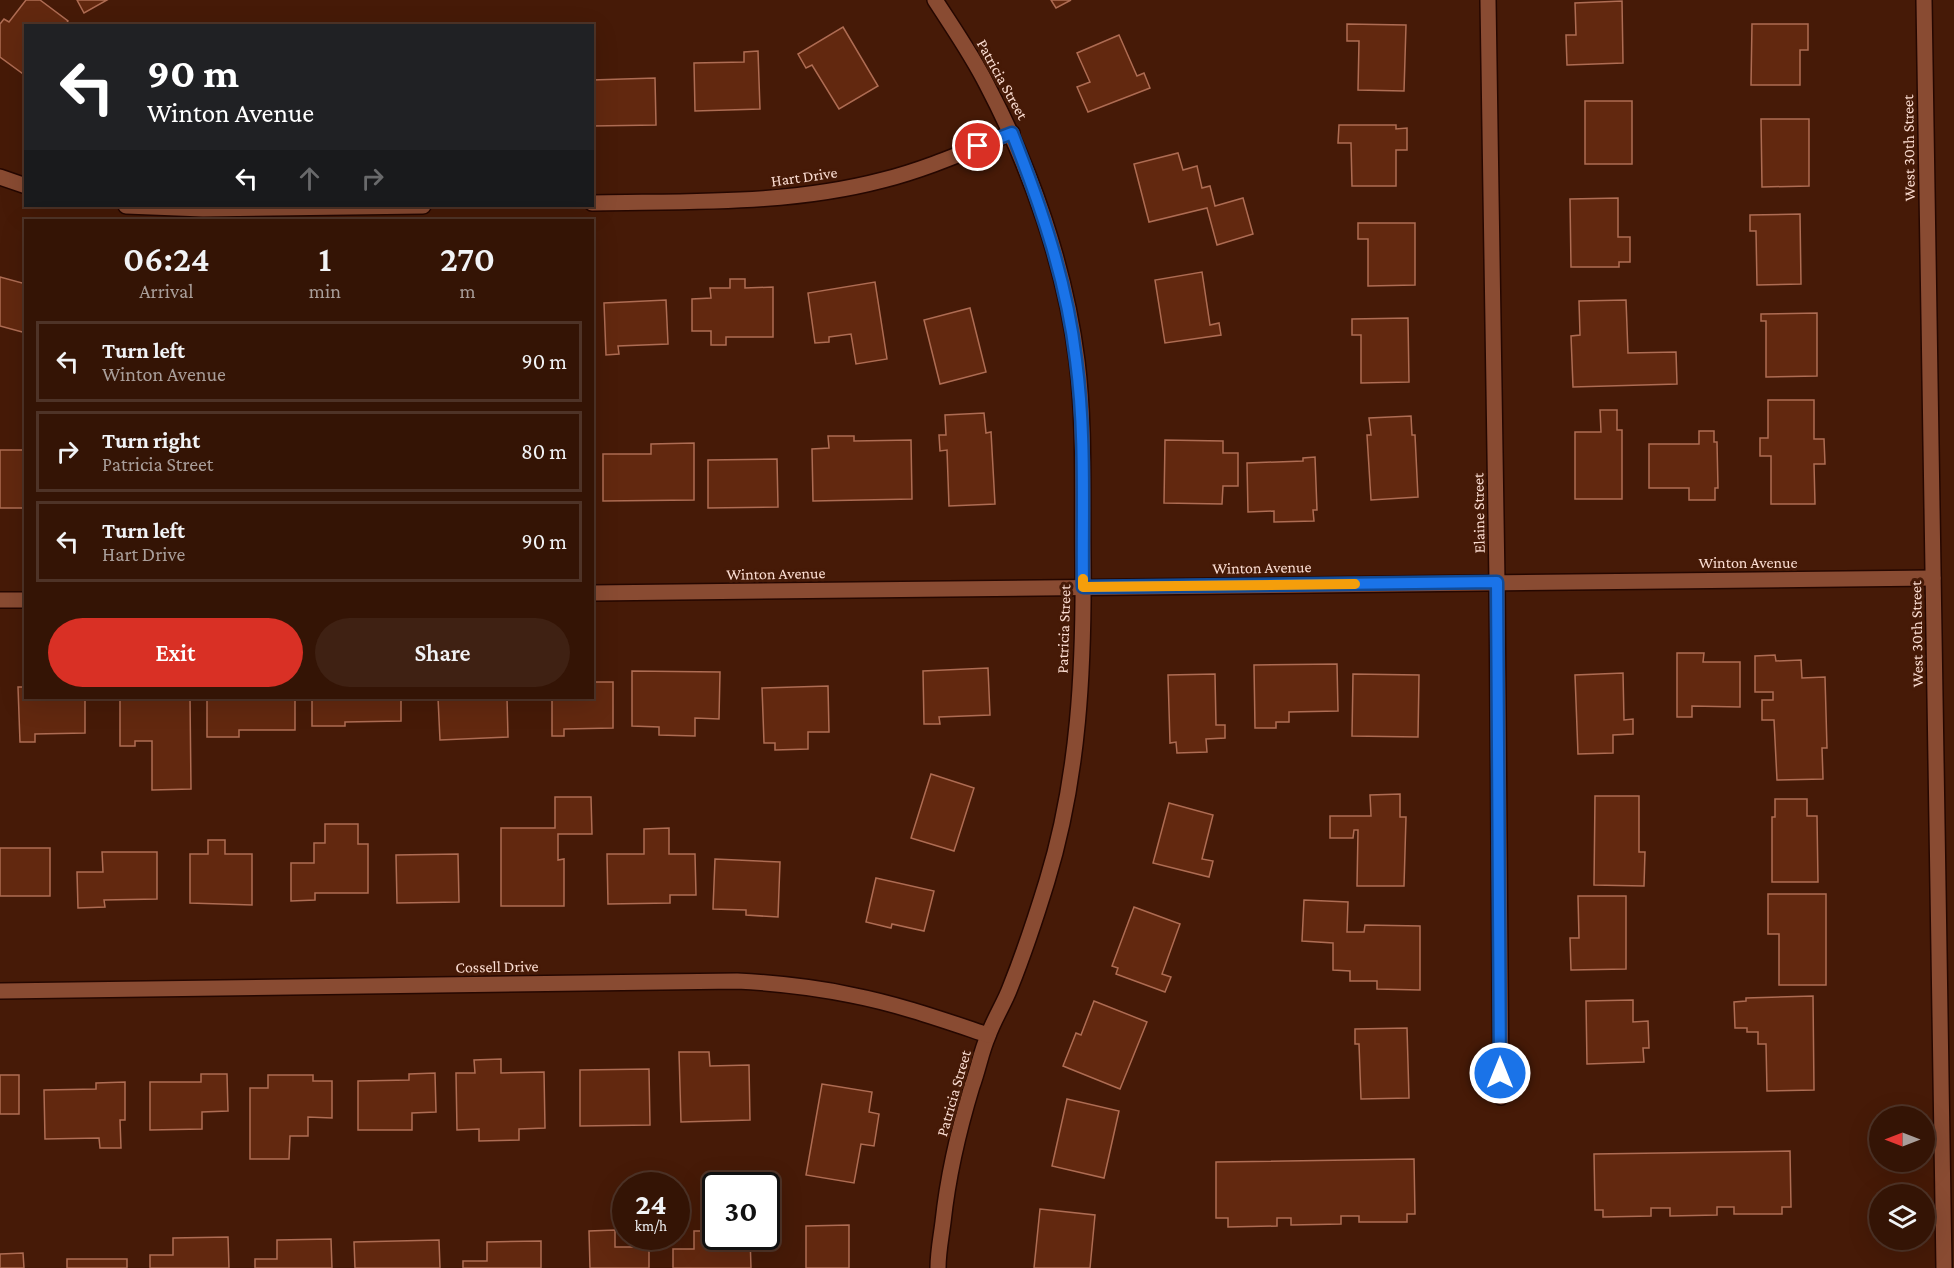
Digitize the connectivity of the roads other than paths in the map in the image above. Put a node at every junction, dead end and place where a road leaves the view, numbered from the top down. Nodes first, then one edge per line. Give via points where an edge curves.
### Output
1 (935, 0) edge
2 (1488, 0) edge
3 (1924, 0) edge
4 (1012, 133) junction
5 (0, 177) edge
6 (24, 185) edge
7 (594, 202) edge
8 (152, 207) edge
9 (350, 207) edge
10 (1932, 578) junction
11 (1497, 582) junction
12 (1083, 587) junction
13 (594, 593) edge
14 (0, 600) edge
15 (24, 600) edge
16 (0, 991) edge
17 (988, 1035) junction
18 (1501, 1097) dead end
19 (938, 1268) edge
20 (1944, 1268) edge

1 - 4 street, Patricia Street via 986,81
2 - 11 street, Elaine Street
3 - 10 street, West 30th Street
4 - 7 street, Hart Drive via 899,176 819,193 752,200
4 - 12 street, Patricia Street via 1047,226 1076,358 1081,420
5 - 6 street
8 - 9 street
10 - 11 street, Winton Avenue
10 - 20 street, West 30th Street
11 - 12 street, Winton Avenue
11 - 18 street, Elaine Street
12 - 13 street, Winton Avenue
12 - 17 street, Patricia Street via 1079,705 1064,815 1032,928 1010,990
14 - 15 street
16 - 17 street, Cossell Drive via 737,981 852,995
17 - 19 street, Patricia Street via 949,1170

